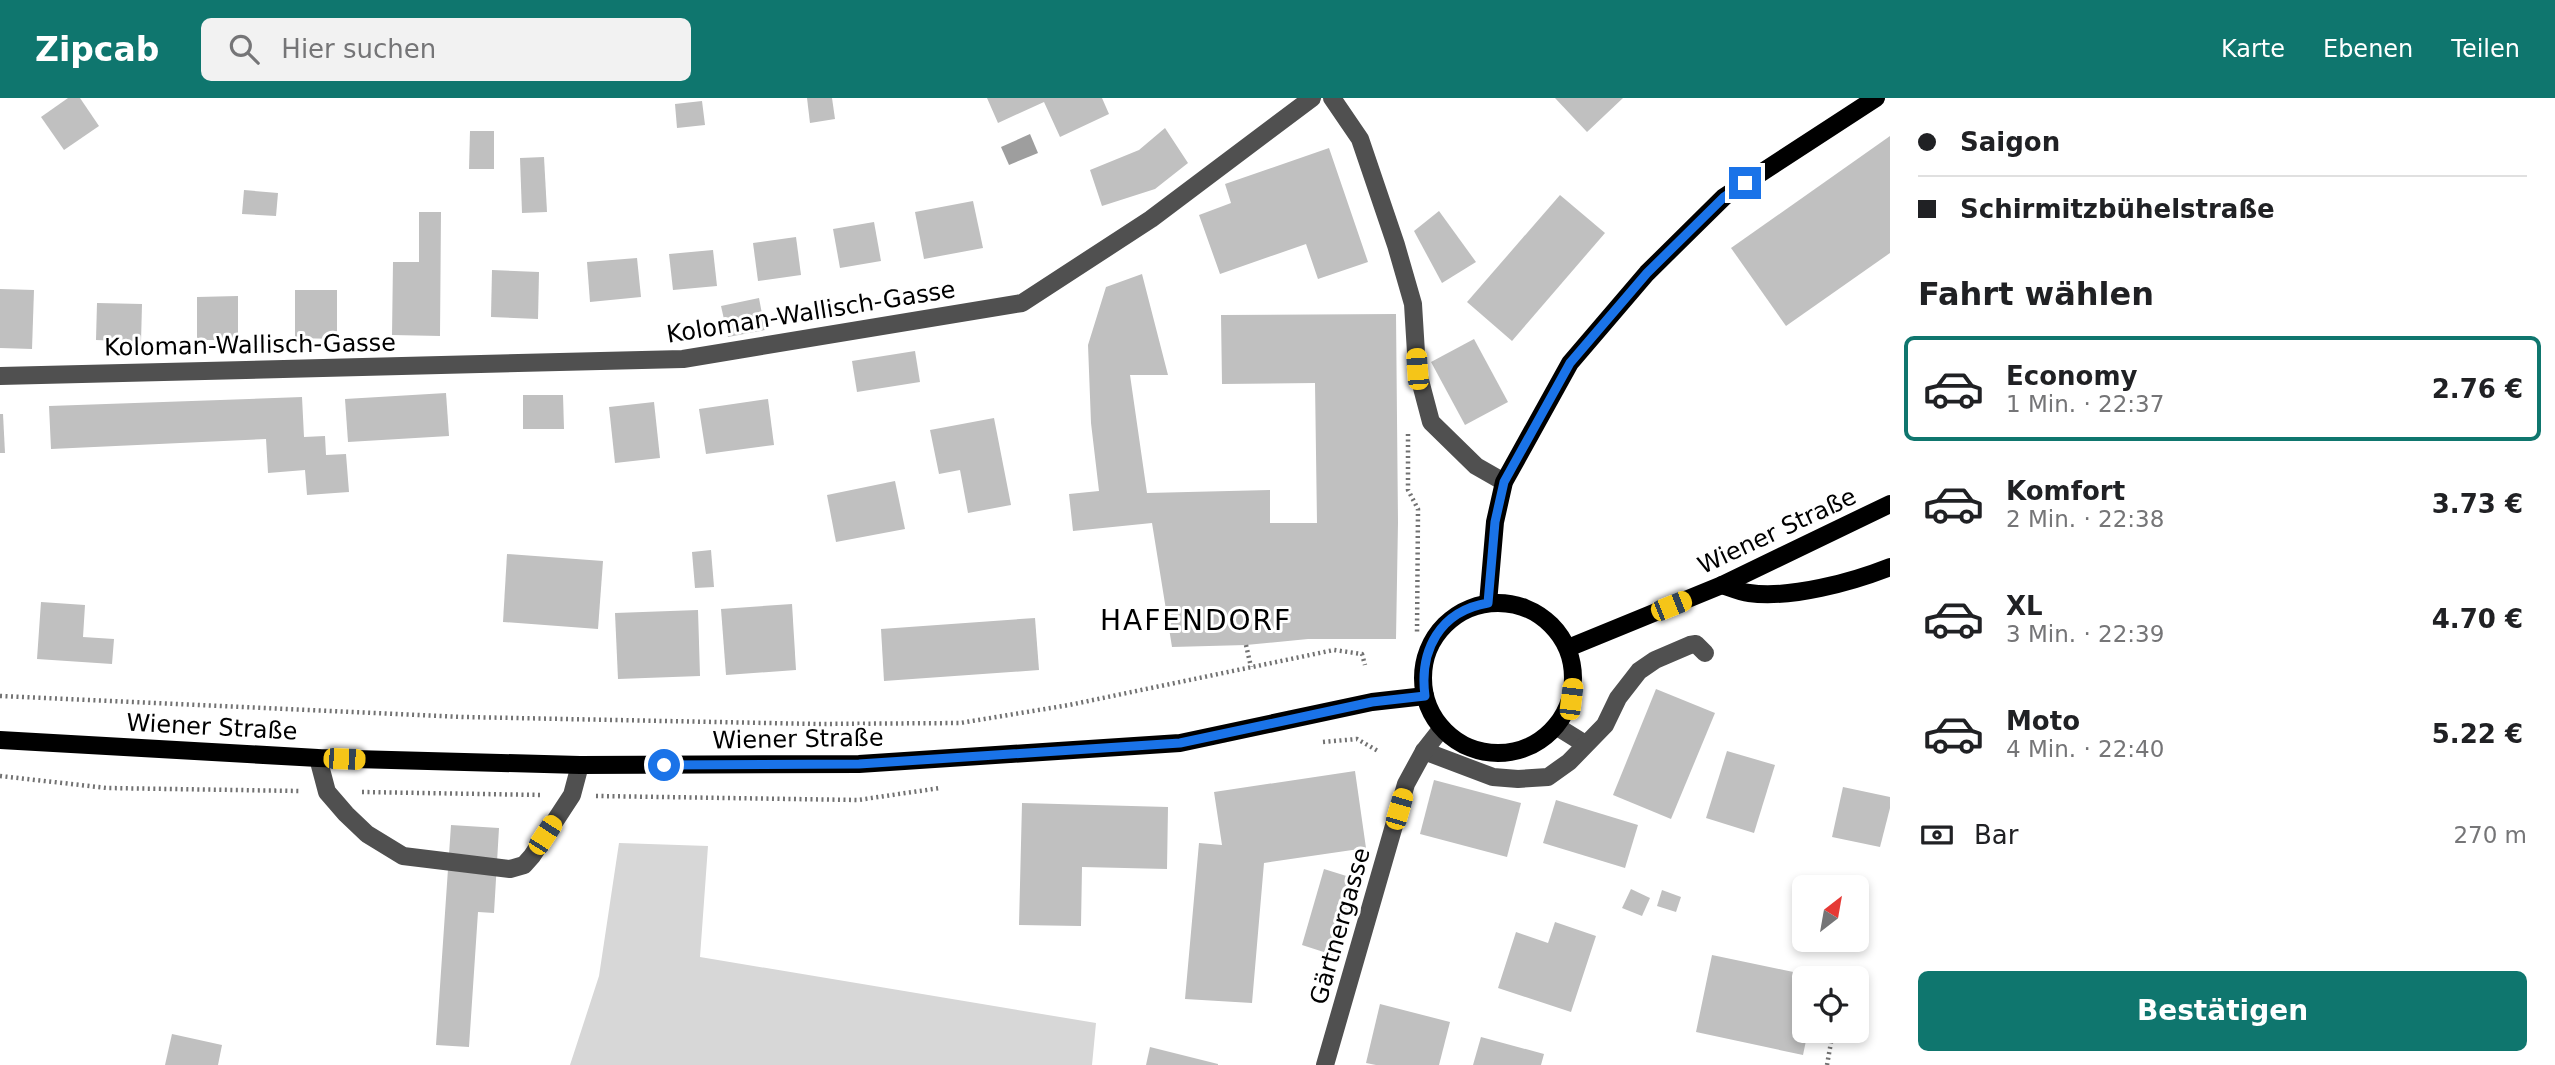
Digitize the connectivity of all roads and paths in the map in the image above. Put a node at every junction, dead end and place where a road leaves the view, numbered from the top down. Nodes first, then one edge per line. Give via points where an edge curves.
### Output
1 (1312, 98) edge
2 (1332, 98) edge
3 (1876, 98) edge
4 (0, 376) edge
5 (1408, 427) dead end
6 (1508, 474) junction
7 (1890, 504) edge
8 (1890, 566) edge
9 (1723, 585) junction
10 (1488, 603) junction
11 (1417, 634) dead end
12 (1246, 645) dead end
13 (1568, 648) junction
14 (1705, 653) dead end
15 (1365, 665) dead end
16 (1251, 667) junction
17 (0, 696) edge
18 (1425, 696) junction
19 (1556, 726) junction
20 (1442, 728) junction
21 (0, 740) edge
22 (1585, 744) junction
23 (1424, 751) junction
24 (318, 758) junction
25 (580, 765) junction
26 (1831, 1043) edge
27 (1325, 1065) edge
28 (1827, 1065) edge

1 - 4 street, Koloman-Wallisch-Gasse via 1151,219 1022,303 683,359
2 - 6 street via 1360,139 1396,245 1413,304 1417,369 1431,422 1476,466
3 - 6 main road via 1724,197 1647,273 1570,363
5 - 11 path via 1408,489 1418,509
6 - 10 main road via 1495,522
7 - 9 main road, Wiener Straße
8 - 9 main road via 1841,583 1789,592 1749,593
9 - 13 main road, Wiener Straße
10 - 13 main road via 1508,603 1533,611 1553,626
10 - 18 main road via 1458,614 1439,631 1425,657
12 - 16 path
13 - 19 main road via 1574,673 1571,699
14 - 22 street via 1696,644 1690,645 1639,671 1605,725
15 - 16 path via 1362,654 1334,650
16 - 17 path via 960,723 464,717
18 - 20 main road
18 - 25 main road, Wiener Straße via 1372,702 1180,743 859,764
19 - 20 main road via 1525,749 1492,753 1476,750
19 - 22 street
20 - 23 street, Gärtnergasse
21 - 24 main road, Wiener Straße
22 - 23 street via 1548,777 1518,779 1493,777
23 - 27 street, Gärtnergasse via 1406,784
24 - 25 main road, Wiener Straße
24 - 25 street via 327,792 346,814 367,834 403,856 510,869 524,866 532,856 572,795
26 - 28 path

